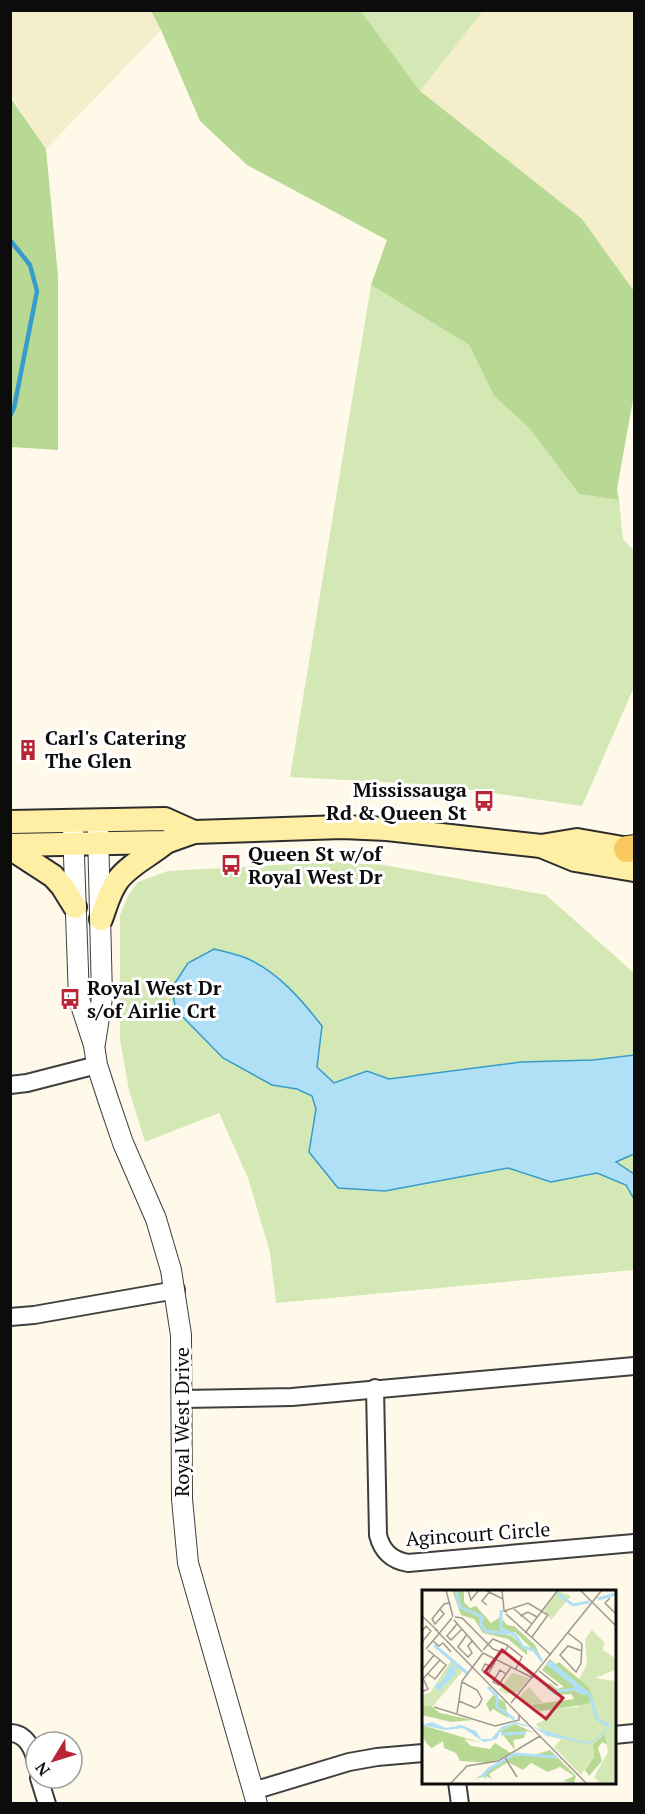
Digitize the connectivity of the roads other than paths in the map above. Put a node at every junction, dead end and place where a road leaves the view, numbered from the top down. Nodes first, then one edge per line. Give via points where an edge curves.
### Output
1 (98, 820) junction
2 (73, 821) junction
3 (10, 822) edge
4 (194, 832) junction
5 (166, 842) junction
6 (73, 843) junction
7 (99, 843) junction
8 (10, 846) edge
9 (633, 855) edge
10 (75, 908) junction
11 (101, 920) junction
12 (94, 1045) junction
13 (97, 1065) junction
14 (10, 1085) edge
15 (176, 1290) junction
16 (10, 1317) edge
17 (634, 1365) edge
18 (375, 1389) junction
19 (182, 1399) junction
20 (634, 1543) edge
21 (10, 1733) edge
22 (634, 1733) edge
23 (615, 1735) edge
24 (24, 1738) edge
25 (422, 1753) edge
26 (457, 1784) edge
27 (255, 1797) edge
28 (460, 1803) edge

1 - 2 main road
1 - 4 main road via 165,819
1 - 7 street, Royal West Drive
2 - 3 main road
2 - 6 street, Royal West Drive
4 - 5 main road
4 - 9 main road via 354,828 541,846 577,840
5 - 7 main road
5 - 11 main road via 119,879
6 - 7 main road
6 - 8 main road
6 - 10 street, Royal West Drive
7 - 11 street, Royal West Drive
8 - 10 main road via 53,876
10 - 12 street, Royal West Drive via 79,999
11 - 12 street, Royal West Drive via 102,998
12 - 13 street, Royal West Drive
13 - 14 street
13 - 15 street, Royal West Drive via 123,1143 156,1219
15 - 16 street
15 - 19 street, Royal West Drive
17 - 18 street
18 - 19 street via 292,1397
18 - 20 street, Agincourt Circle via 378,1535 380,1545 391,1557 408,1563
19 - 27 street, Royal West Drive via 182,1499 188,1563
21 - 24 street
22 - 23 street
25 - 27 street via 349,1762
26 - 28 street

